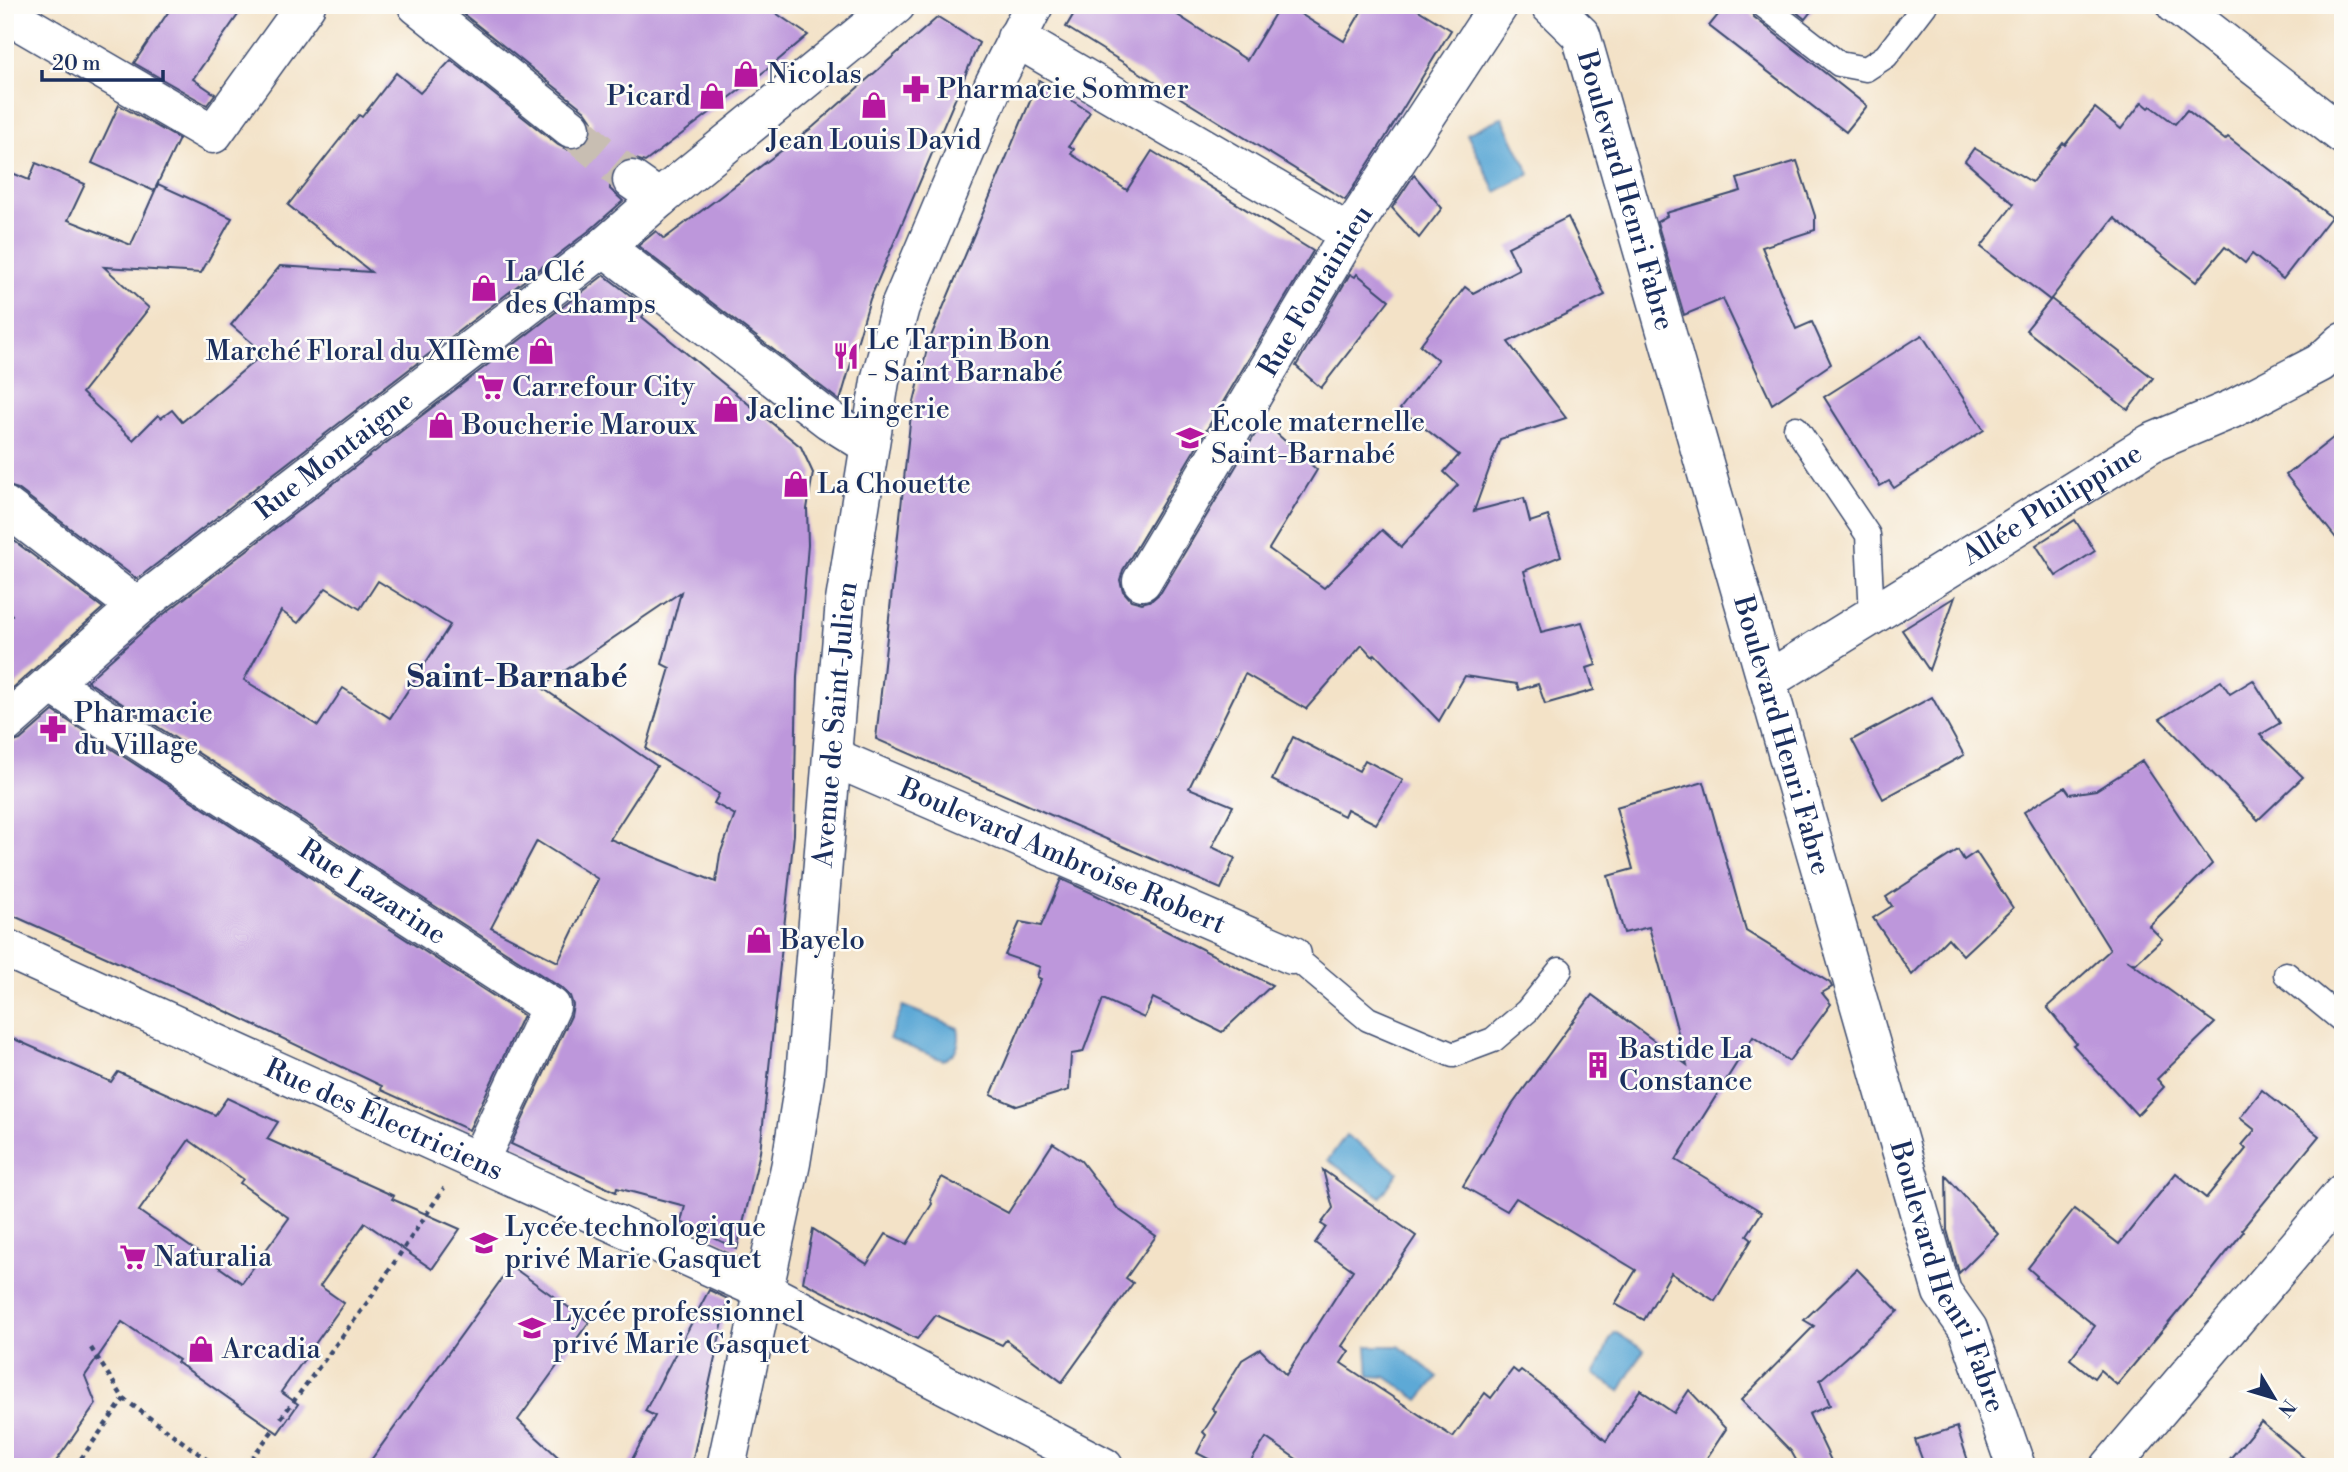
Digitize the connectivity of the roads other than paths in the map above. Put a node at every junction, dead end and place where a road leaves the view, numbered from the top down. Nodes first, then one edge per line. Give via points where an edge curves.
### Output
1 (306, 5) edge
2 (417, 5) edge
3 (1034, 5) edge
4 (1499, 5) edge
5 (1550, 5) edge
6 (1763, 5) edge
7 (1925, 5) edge
8 (2176, 5) edge
9 (873, 11) edge
10 (5, 13) edge
11 (1016, 38) junction
12 (571, 128) tunnel mouth
13 (2343, 135) edge
14 (1348, 235) junction
15 (604, 247) junction
16 (2343, 342) edge
17 (1796, 428) dead end
18 (869, 445) junction
19 (5, 506) edge
20 (1142, 581) dead end
21 (137, 607) junction
22 (1871, 616) junction
23 (1768, 680) junction
24 (51, 684) junction
25 (5, 724) edge
26 (833, 757) junction
27 (5, 948) edge
28 (1292, 954) joint
29 (1560, 970) dead end
30 (2287, 974) dead end
31 (2343, 1021) edge
32 (473, 1158) junction
33 (2343, 1193) edge
34 (764, 1291) junction
35 (726, 1467) edge
36 (1104, 1467) edge
37 (2016, 1467) edge
38 (2110, 1467) edge

1 - 10 street via 214,134
2 - 12 street
3 - 11 street, Avenue de Saint-Julien
4 - 14 street, Rue Fontainieu
5 - 23 street, Boulevard Henri Fabre via 1581,35
6 - 7 lane via 1839,64 1866,69 1886,56
8 - 13 street
9 - 15 street, Rue Montaigne via 646,190
11 - 14 street
11 - 18 street, Avenue de Saint-Julien via 900,307
14 - 20 street, Rue Fontainieu
15 - 18 street
15 - 21 street, Rue Montaigne
16 - 22 street, Allée Philippine via 2320,363 2232,409 2151,443
17 - 22 lane via 1868,535
18 - 26 street, Avenue de Saint-Julien via 845,601
19 - 21 street
21 - 24 street, Rue Montaigne
22 - 23 street, Allée Philippine
23 - 37 street, Boulevard Henri Fabre via 1942,1292 1968,1329
24 - 25 street, Rue Montaigne
24 - 32 street, Rue Lazarine via 551,1007
26 - 28 street, Boulevard Ambroise Robert
26 - 34 street, Avenue de Saint-Julien via 805,1076
27 - 32 street, Rue des Électriciens
28 - 29 lane via 1368,1020 1454,1055 1493,1040 1527,1011
30 - 31 lane
32 - 34 street, Rue des Électriciens
33 - 38 street
34 - 35 street, Avenue de Saint-Julien
34 - 36 street, Rue des Électriciens

